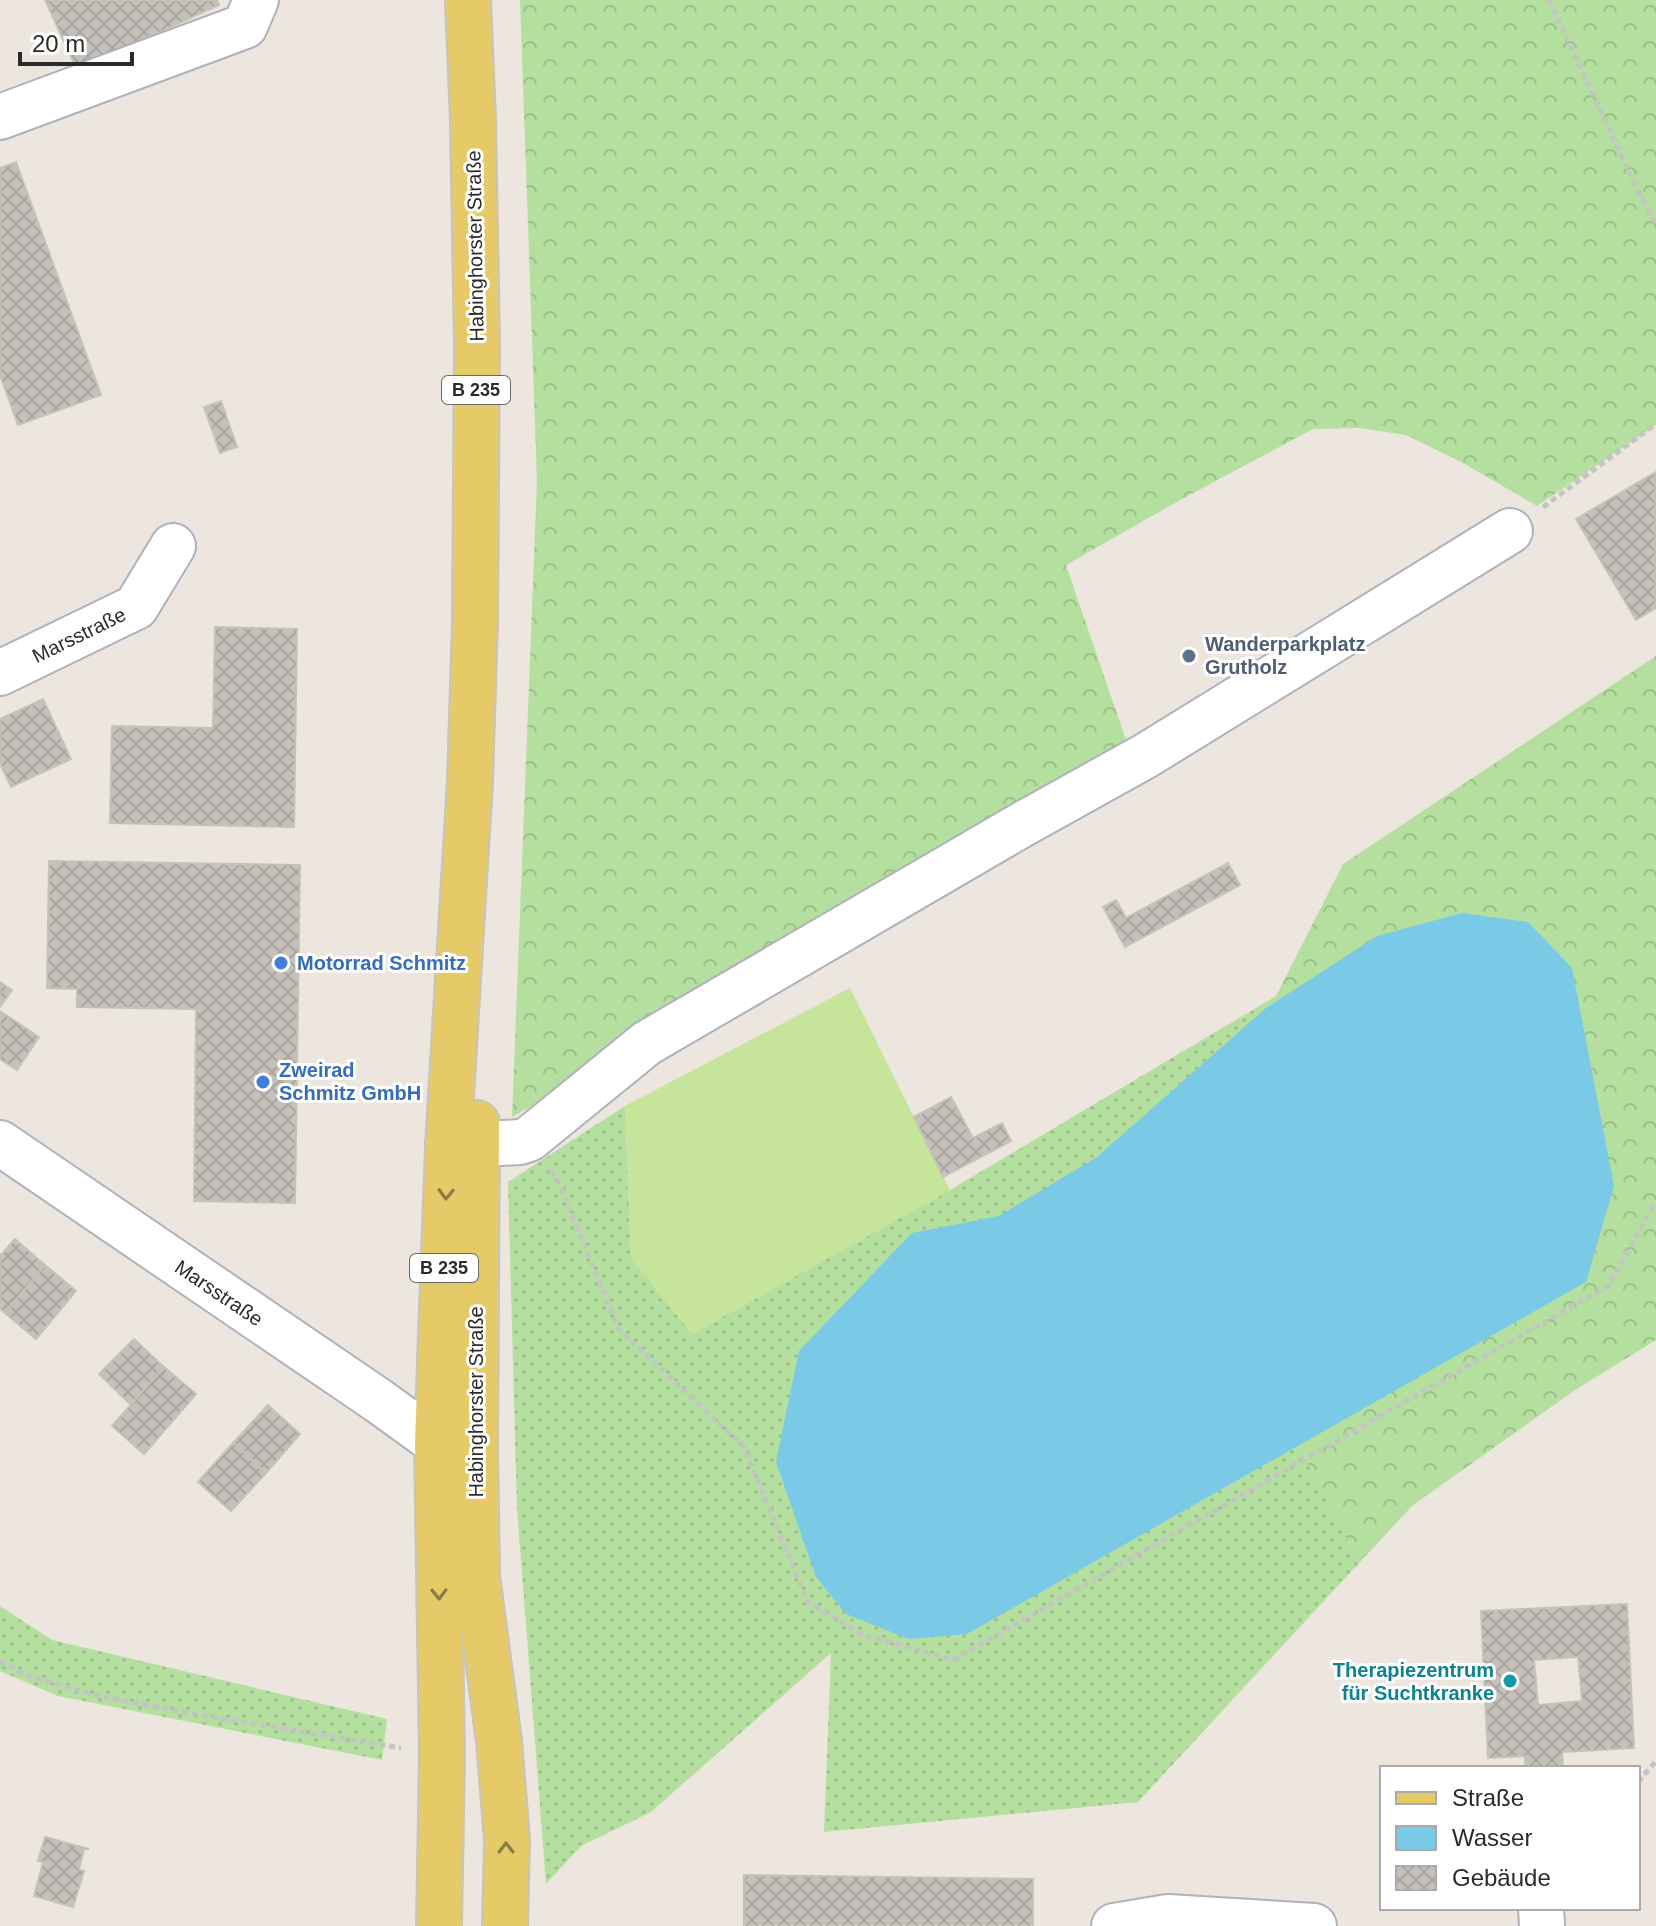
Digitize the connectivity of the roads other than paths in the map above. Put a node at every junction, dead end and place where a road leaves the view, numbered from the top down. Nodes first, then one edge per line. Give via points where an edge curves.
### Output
1 (256, 0) edge
2 (468, 0) edge
3 (0, 117) edge
4 (1510, 531) road end
5 (173, 546) dead end
6 (0, 673) edge
7 (0, 1143) edge
8 (463, 1146) junction
9 (437, 1443) junction
10 (477, 1576) junction
11 (439, 1926) edge
12 (505, 1926) edge
13 (1114, 1926) edge
14 (1314, 1926) edge

1 - 3 street via 245,26
2 - 8 main road, Habinghorster Straße / B 235 via 477,347
4 - 8 street via 1147,755 647,1043 529,1139
5 - 6 street, Marsstraße via 136,607
7 - 9 street, Marsstraße
8 -> 9 main road, Habinghorster Straße / B 235
8 - 10 main road, Habinghorster Straße / B 235
9 - 10 main road via 455,1460 458,1527
9 -> 11 main road, Habinghorster Straße / B 235
12 -> 10 main road, Habinghorster Straße / B 235 via 507,1840
13 - 14 street via 1168,1917

